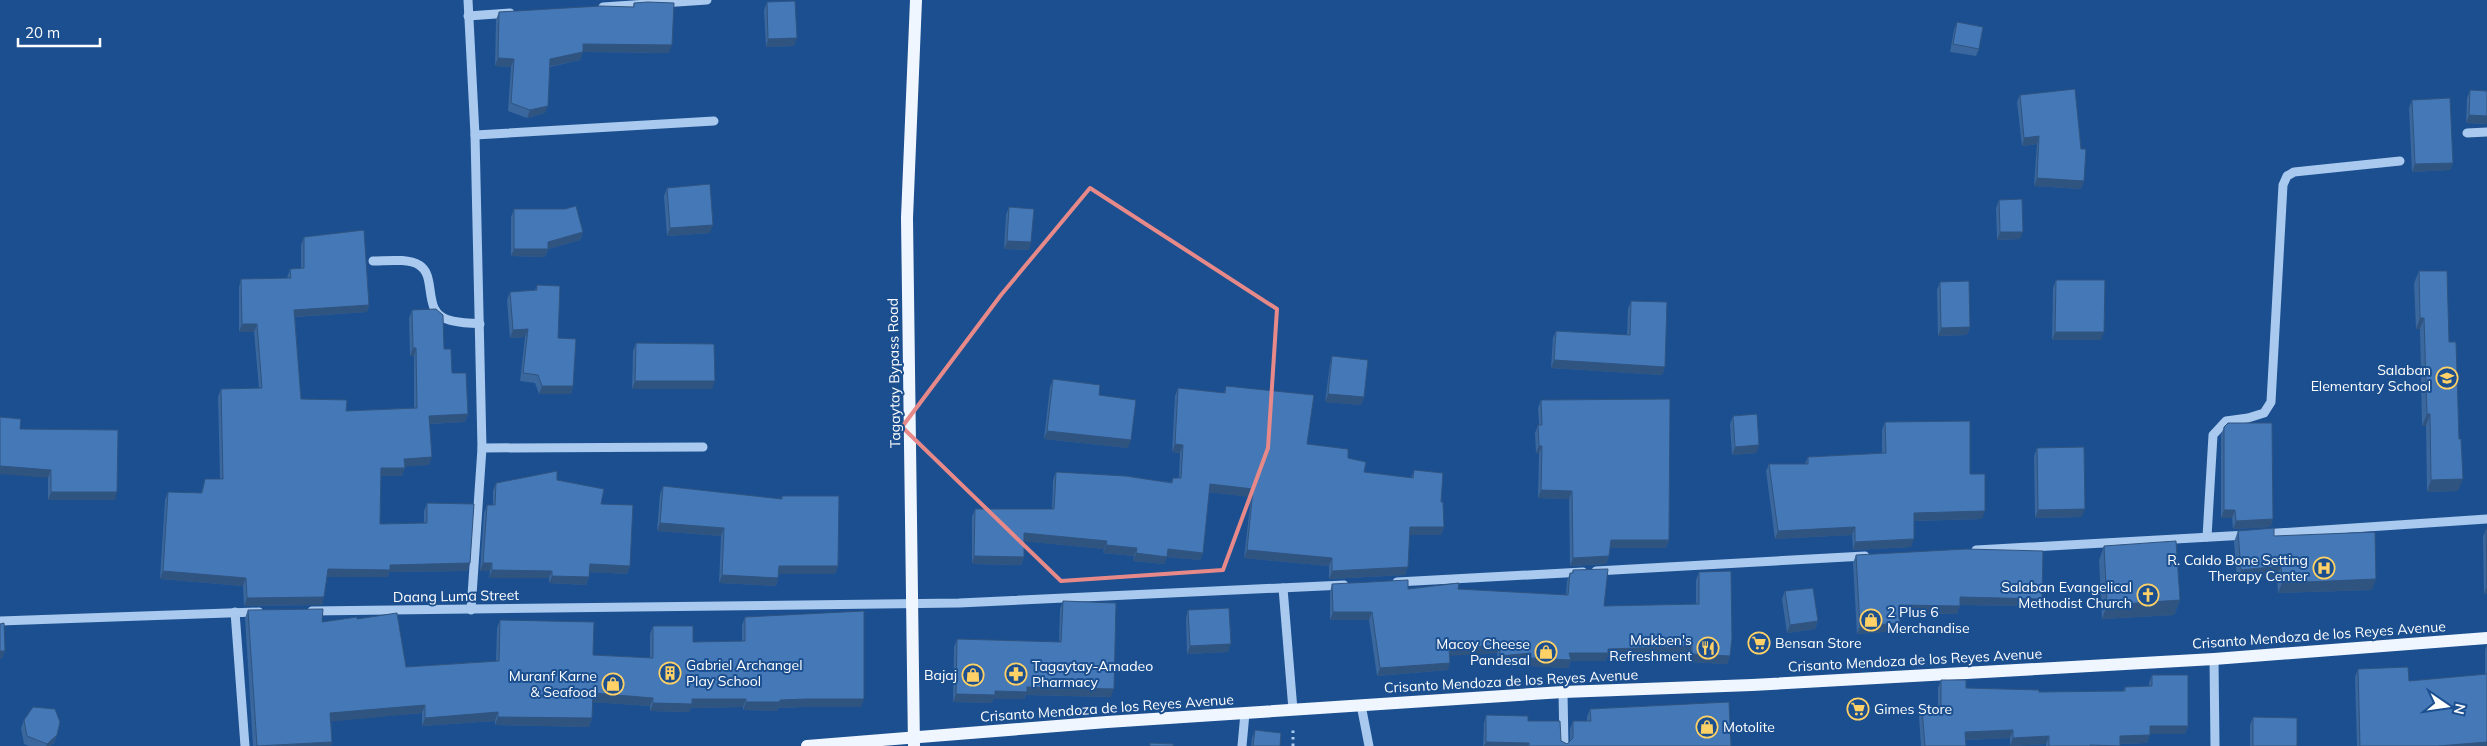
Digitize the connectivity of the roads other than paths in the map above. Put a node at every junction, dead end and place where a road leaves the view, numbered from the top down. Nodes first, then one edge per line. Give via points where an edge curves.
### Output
1 (468, 0) edge
2 (707, 0) edge
3 (916, 0) edge
4 (598, 7) edge
5 (518, 13) edge
6 (468, 16) junction
7 (714, 121) dead end
8 (2487, 132) edge
9 (2467, 134) dead end
10 (475, 135) junction
11 (2400, 161) dead end
12 (373, 261) dead end
13 (480, 324) junction
14 (703, 447) dead end
15 (482, 448) junction
16 (2487, 519) edge
17 (2207, 537) junction
18 (1968, 550) edge
19 (1879, 555) edge
20 (1392, 582) edge
21 (1352, 584) edge
22 (1282, 588) junction
23 (912, 604) junction
24 (471, 610) junction
25 (304, 611) edge
26 (235, 612) junction
27 (264, 612) edge
28 (0, 621) edge
29 (2487, 638) edge
30 (2214, 659) junction
31 (1562, 692) junction
32 (1361, 705) junction
33 (1293, 710) junction
34 (1245, 713) junction
35 (914, 742) edge
36 (245, 746) edge
37 (807, 746) edge
38 (1242, 746) edge
39 (1369, 746) edge
40 (1564, 746) edge
41 (2214, 746) edge

1 - 6 street
2 - 4 street
3 - 23 main road, Tagaytay Bypass Road via 907,218
5 - 6 street
6 - 10 street
7 - 10 street
8 - 9 street
10 - 13 street
11 - 17 street via 2294,172 2287,176 2283,185 2271,402 2264,413 2226,421 2213,435
12 - 13 street via 420,265 426,274 437,313 449,321
13 - 15 street
14 - 15 street
15 - 24 street
16 - 17 street
17 - 18 street
19 - 20 street
21 - 22 street, Daang Luma Street
22 - 23 street, Daang Luma Street
22 - 33 street
23 - 24 street, Daang Luma Street
23 - 35 main road, Tagaytay Bypass Road
24 - 25 street, Daang Luma Street
26 - 27 street
26 - 28 street
26 - 36 street
29 - 30 main road, Crisanto Mendoza de los Reyes Avenue
30 - 31 main road, Crisanto Mendoza de los Reyes Avenue via 1752,685
30 - 41 street
31 - 32 main road, Crisanto Mendoza de los Reyes Avenue
31 - 40 street
32 - 33 main road, Crisanto Mendoza de los Reyes Avenue
32 - 39 street
33 - 34 main road, Crisanto Mendoza de los Reyes Avenue
34 - 35 main road, Crisanto Mendoza de los Reyes Avenue
34 - 38 street
35 - 37 main road, Crisanto Mendoza de los Reyes Avenue

